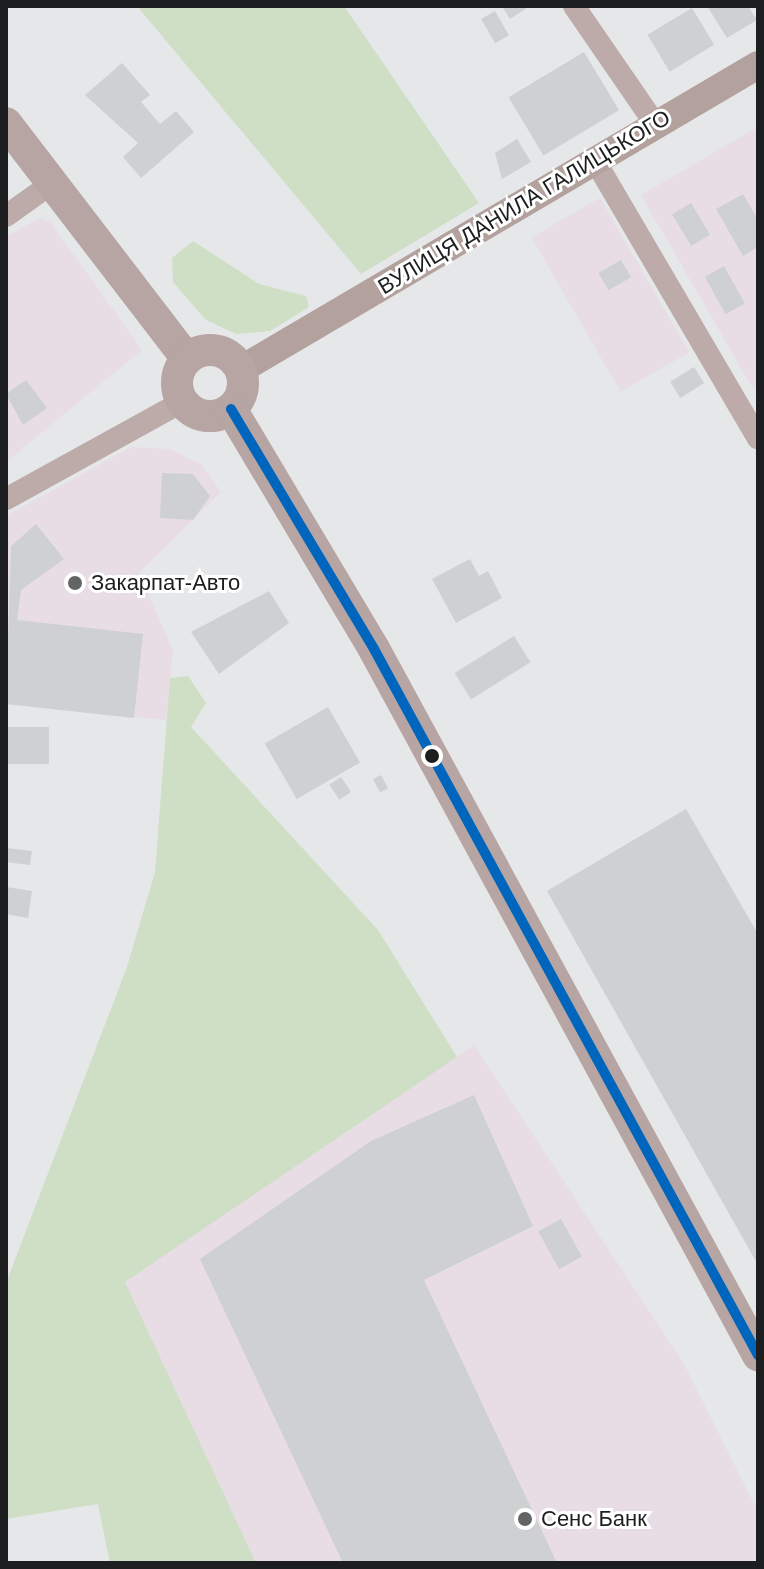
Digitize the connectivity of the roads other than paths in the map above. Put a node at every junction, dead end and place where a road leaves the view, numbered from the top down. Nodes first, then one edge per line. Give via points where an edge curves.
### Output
1 (574, 6) edge
2 (758, 65) edge
3 (6, 123) edge
4 (655, 124) junction
5 (594, 159) junction
6 (55, 181) junction
7 (6, 216) edge
8 (187, 359) junction
9 (240, 370) junction
10 (182, 402) junction
11 (231, 409) junction
12 (758, 438) edge
13 (6, 499) edge
14 (758, 1355) edge

1 - 4 street
2 - 4 main road, ВУЛИЦЯ ДАНИЛА ГАЛИЦЬКОГО
3 - 6 highway
4 - 5 main road, ВУЛИЦЯ ДАНИЛА ГАЛИЦЬКОГО
5 - 9 main road, ВУЛИЦЯ ДАНИЛА ГАЛИЦЬКОГО
5 - 12 street
6 - 7 street
6 - 8 highway
8 - 9 highway via 210,350
8 - 10 highway via 179,372
9 - 11 highway via 243,384
10 - 11 highway via 205,416
10 - 13 street
11 - 14 highway via 374,649

